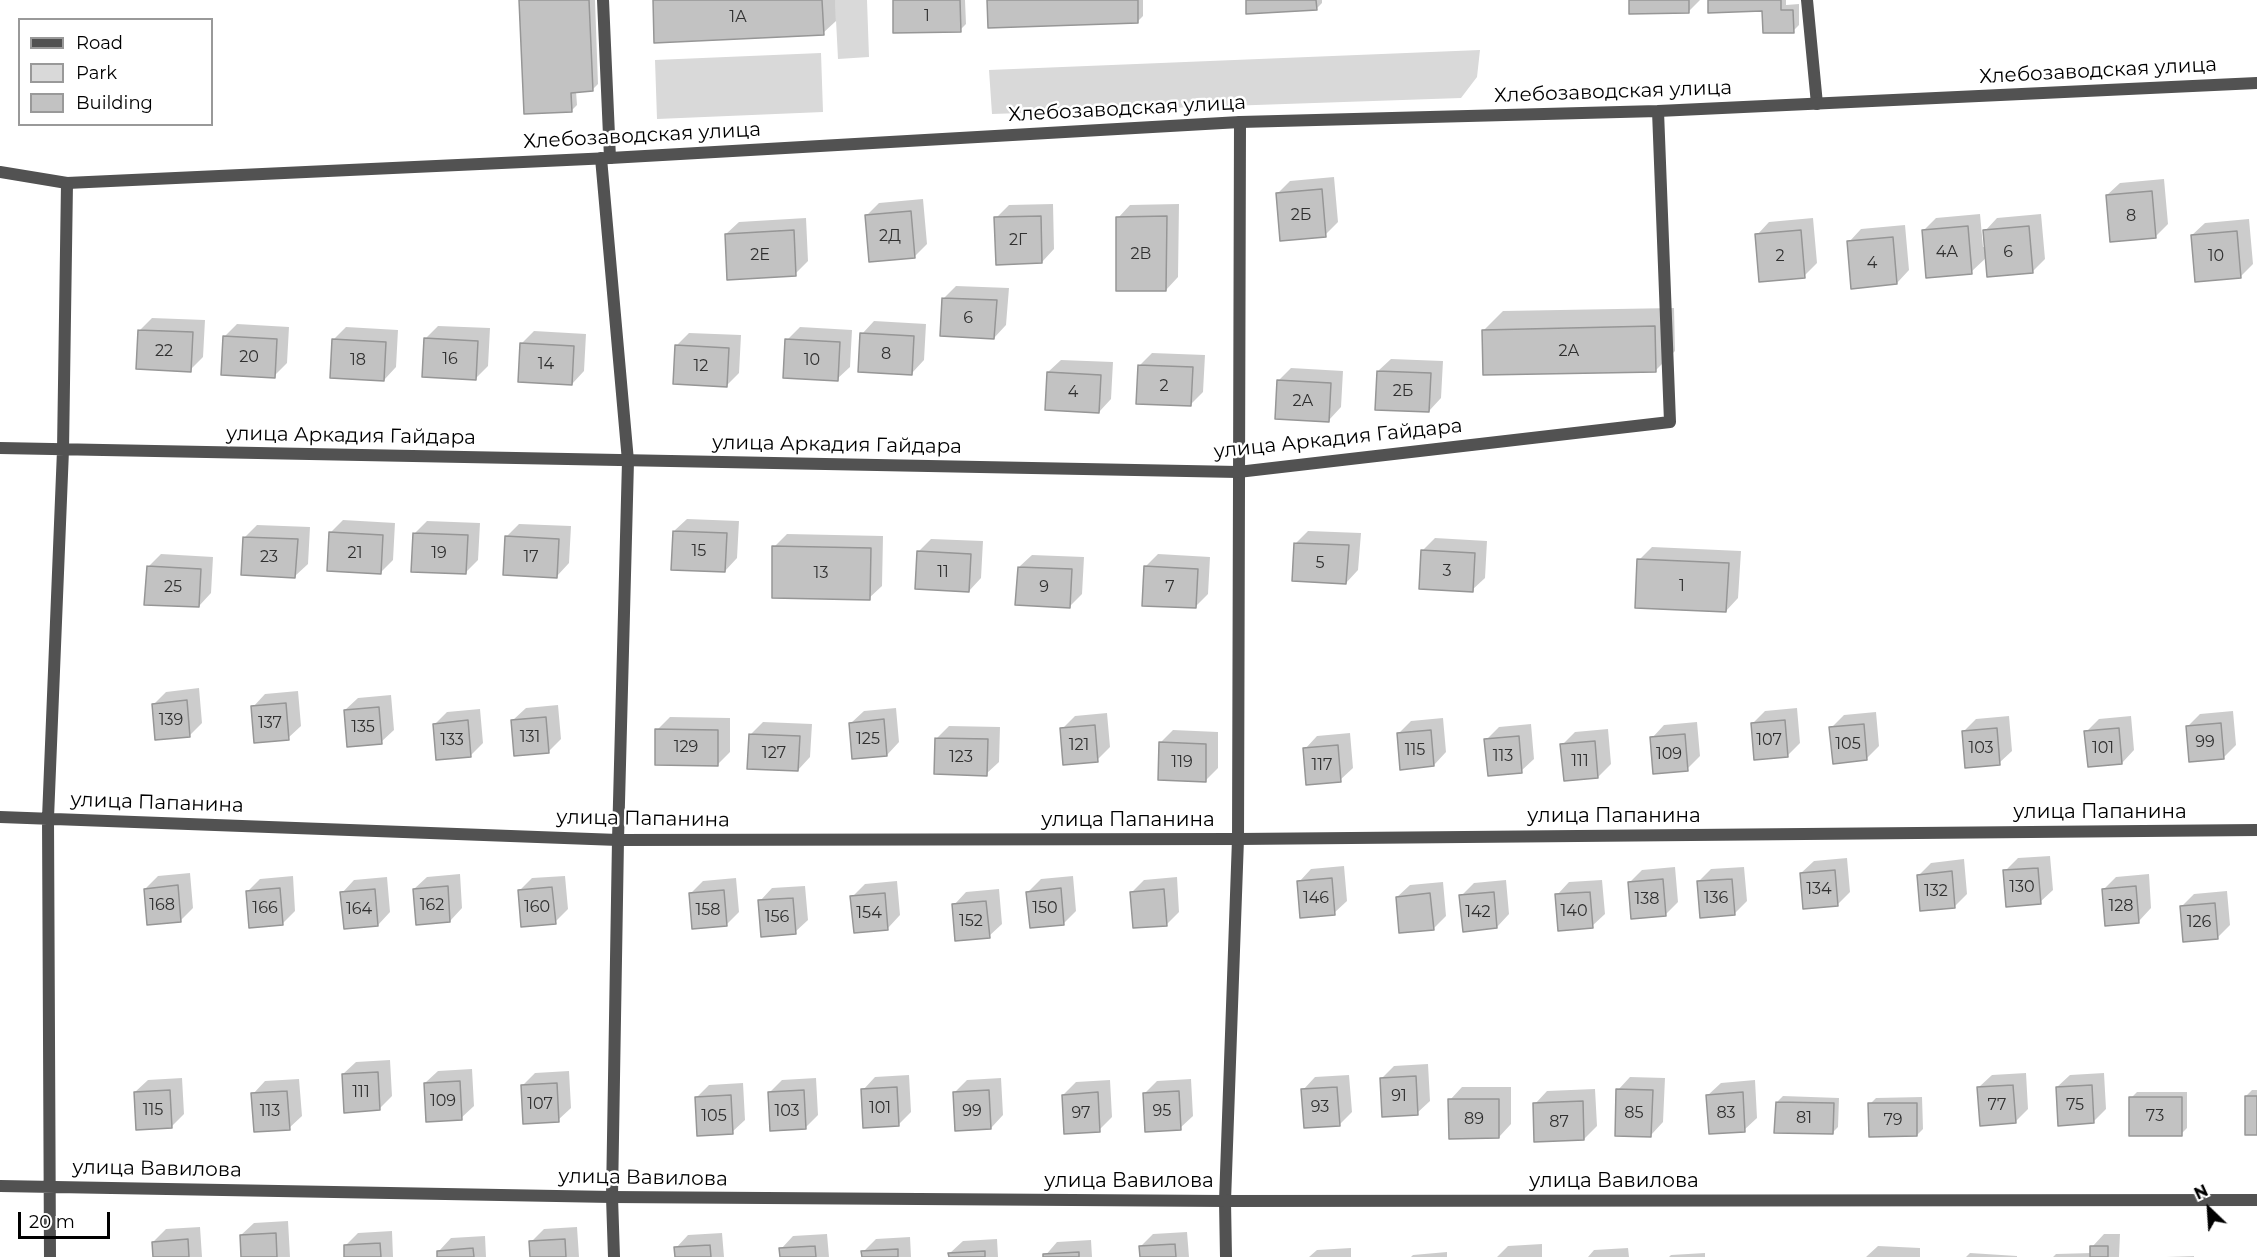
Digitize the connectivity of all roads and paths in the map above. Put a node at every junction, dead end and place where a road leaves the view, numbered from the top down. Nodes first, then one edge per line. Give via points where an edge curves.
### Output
1 (603, 0) edge
2 (1807, 0) edge
3 (2257, 83) edge
4 (1817, 104) junction
5 (1658, 111) junction
6 (1240, 122) junction
7 (605, 158) junction
8 (0, 172) edge
9 (68, 183) junction
10 (0, 448) edge
11 (63, 450) junction
12 (628, 461) junction
13 (1238, 472) junction
14 (0, 817) edge
15 (48, 818) junction
16 (2257, 831) edge
17 (1238, 839) junction
18 (618, 840) junction
19 (0, 1186) edge
20 (50, 1187) junction
21 (612, 1197) junction
22 (2257, 1200) edge
23 (1225, 1201) junction
24 (50, 1257) edge
25 (614, 1257) edge
26 (1226, 1257) edge

1 - 7 street
2 - 4 street
3 - 4 street, Хлебозаводская улица
4 - 5 street, Хлебозаводская улица
5 - 6 street, Хлебозаводская улица
5 - 13 street, улица Аркадия Гайдара via 1670,422
6 - 7 street, Хлебозаводская улица
6 - 13 street
7 - 9 street, Хлебозаводская улица
7 - 12 street
8 - 9 street, Хлебозаводская улица
9 - 11 street
10 - 11 street, улица Аркадия Гайдара
11 - 12 street, улица Аркадия Гайдара
11 - 15 street
12 - 13 street, улица Аркадия Гайдара
12 - 18 street
13 - 17 street
14 - 15 street, улица Папанина
15 - 18 street, улица Папанина
15 - 20 street
16 - 17 street, улица Папанина
17 - 18 street, улица Папанина
17 - 23 street
18 - 21 street
19 - 20 street, улица Вавилова
20 - 21 street, улица Вавилова
20 - 24 street
21 - 23 street, улица Вавилова
21 - 25 street
22 - 23 street, улица Вавилова
23 - 26 street

